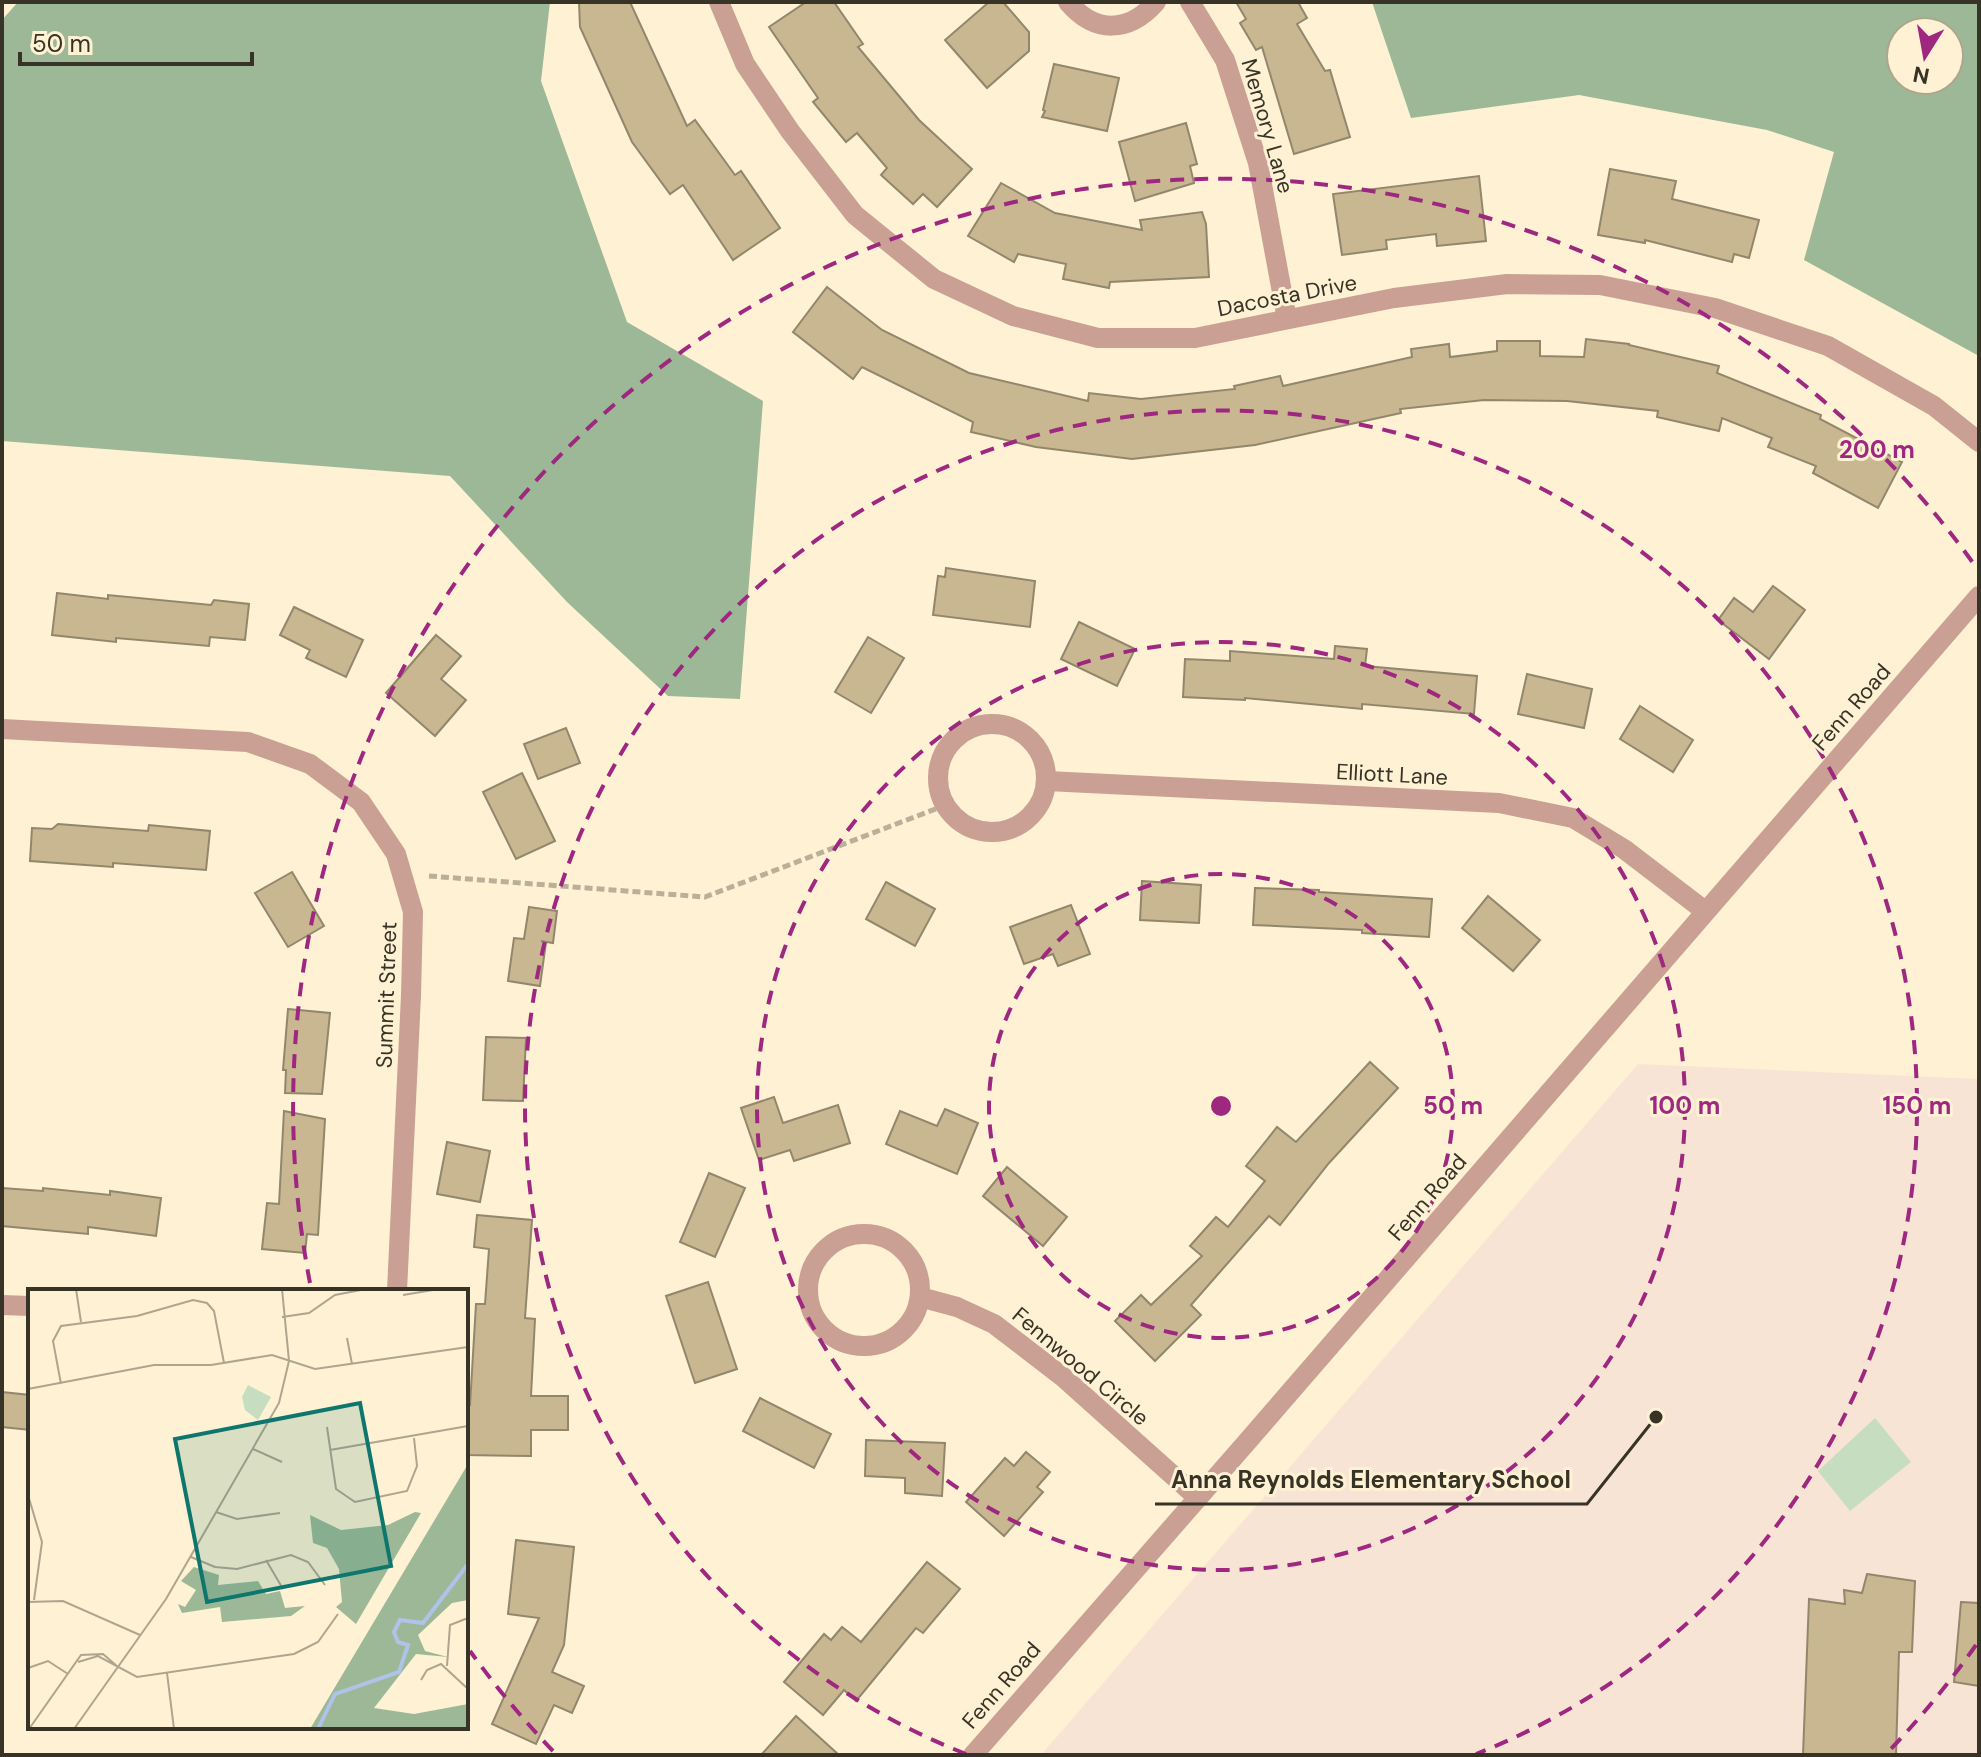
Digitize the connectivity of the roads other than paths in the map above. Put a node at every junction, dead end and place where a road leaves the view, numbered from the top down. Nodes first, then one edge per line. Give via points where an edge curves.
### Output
1 (719, 2) edge
2 (1068, 2) edge
3 (1156, 2) edge
4 (1190, 2) edge
5 (1287, 319) junction
6 (1979, 442) edge
7 (1979, 596) edge
8 (2, 729) edge
9 (1047, 781) junction
10 (1705, 911) junction
11 (397, 1289) edge
12 (920, 1297) junction
13 (2, 1305) edge
14 (28, 1306) edge
15 (1197, 1497) junction
16 (973, 1755) edge

1 - 5 street, Dacosta Drive via 745,64 855,215 934,279 1013,316 1098,338 1195,338
2 - 3 street via 1095,24 1113,26 1145,15
4 - 5 street, Memory Lane via 1225,60 1258,163
5 - 6 street, Dacosta Drive via 1507,284 1600,285 1715,308 1828,346 1934,406
7 - 10 street, Fenn Road
8 - 11 street, Summit Street via 248,742 310,764 361,802 396,854 413,912
9 - 9 street via 1042,754 1034,743 1000,724 961,733 939,766 940,792 954,816 991,832 1029,817
9 - 10 street, Elliott Lane via 1499,803 1573,818 1624,849
10 - 15 street, Fenn Road
12 - 12 street via 913,1262 886,1238 868,1234 831,1244 809,1274 811,1312 837,1340 855,1346 891,1340 905,1329
12 - 15 street, Fennwood Circle via 994,1324 1063,1377
13 - 14 street
15 - 16 street, Fenn Road

